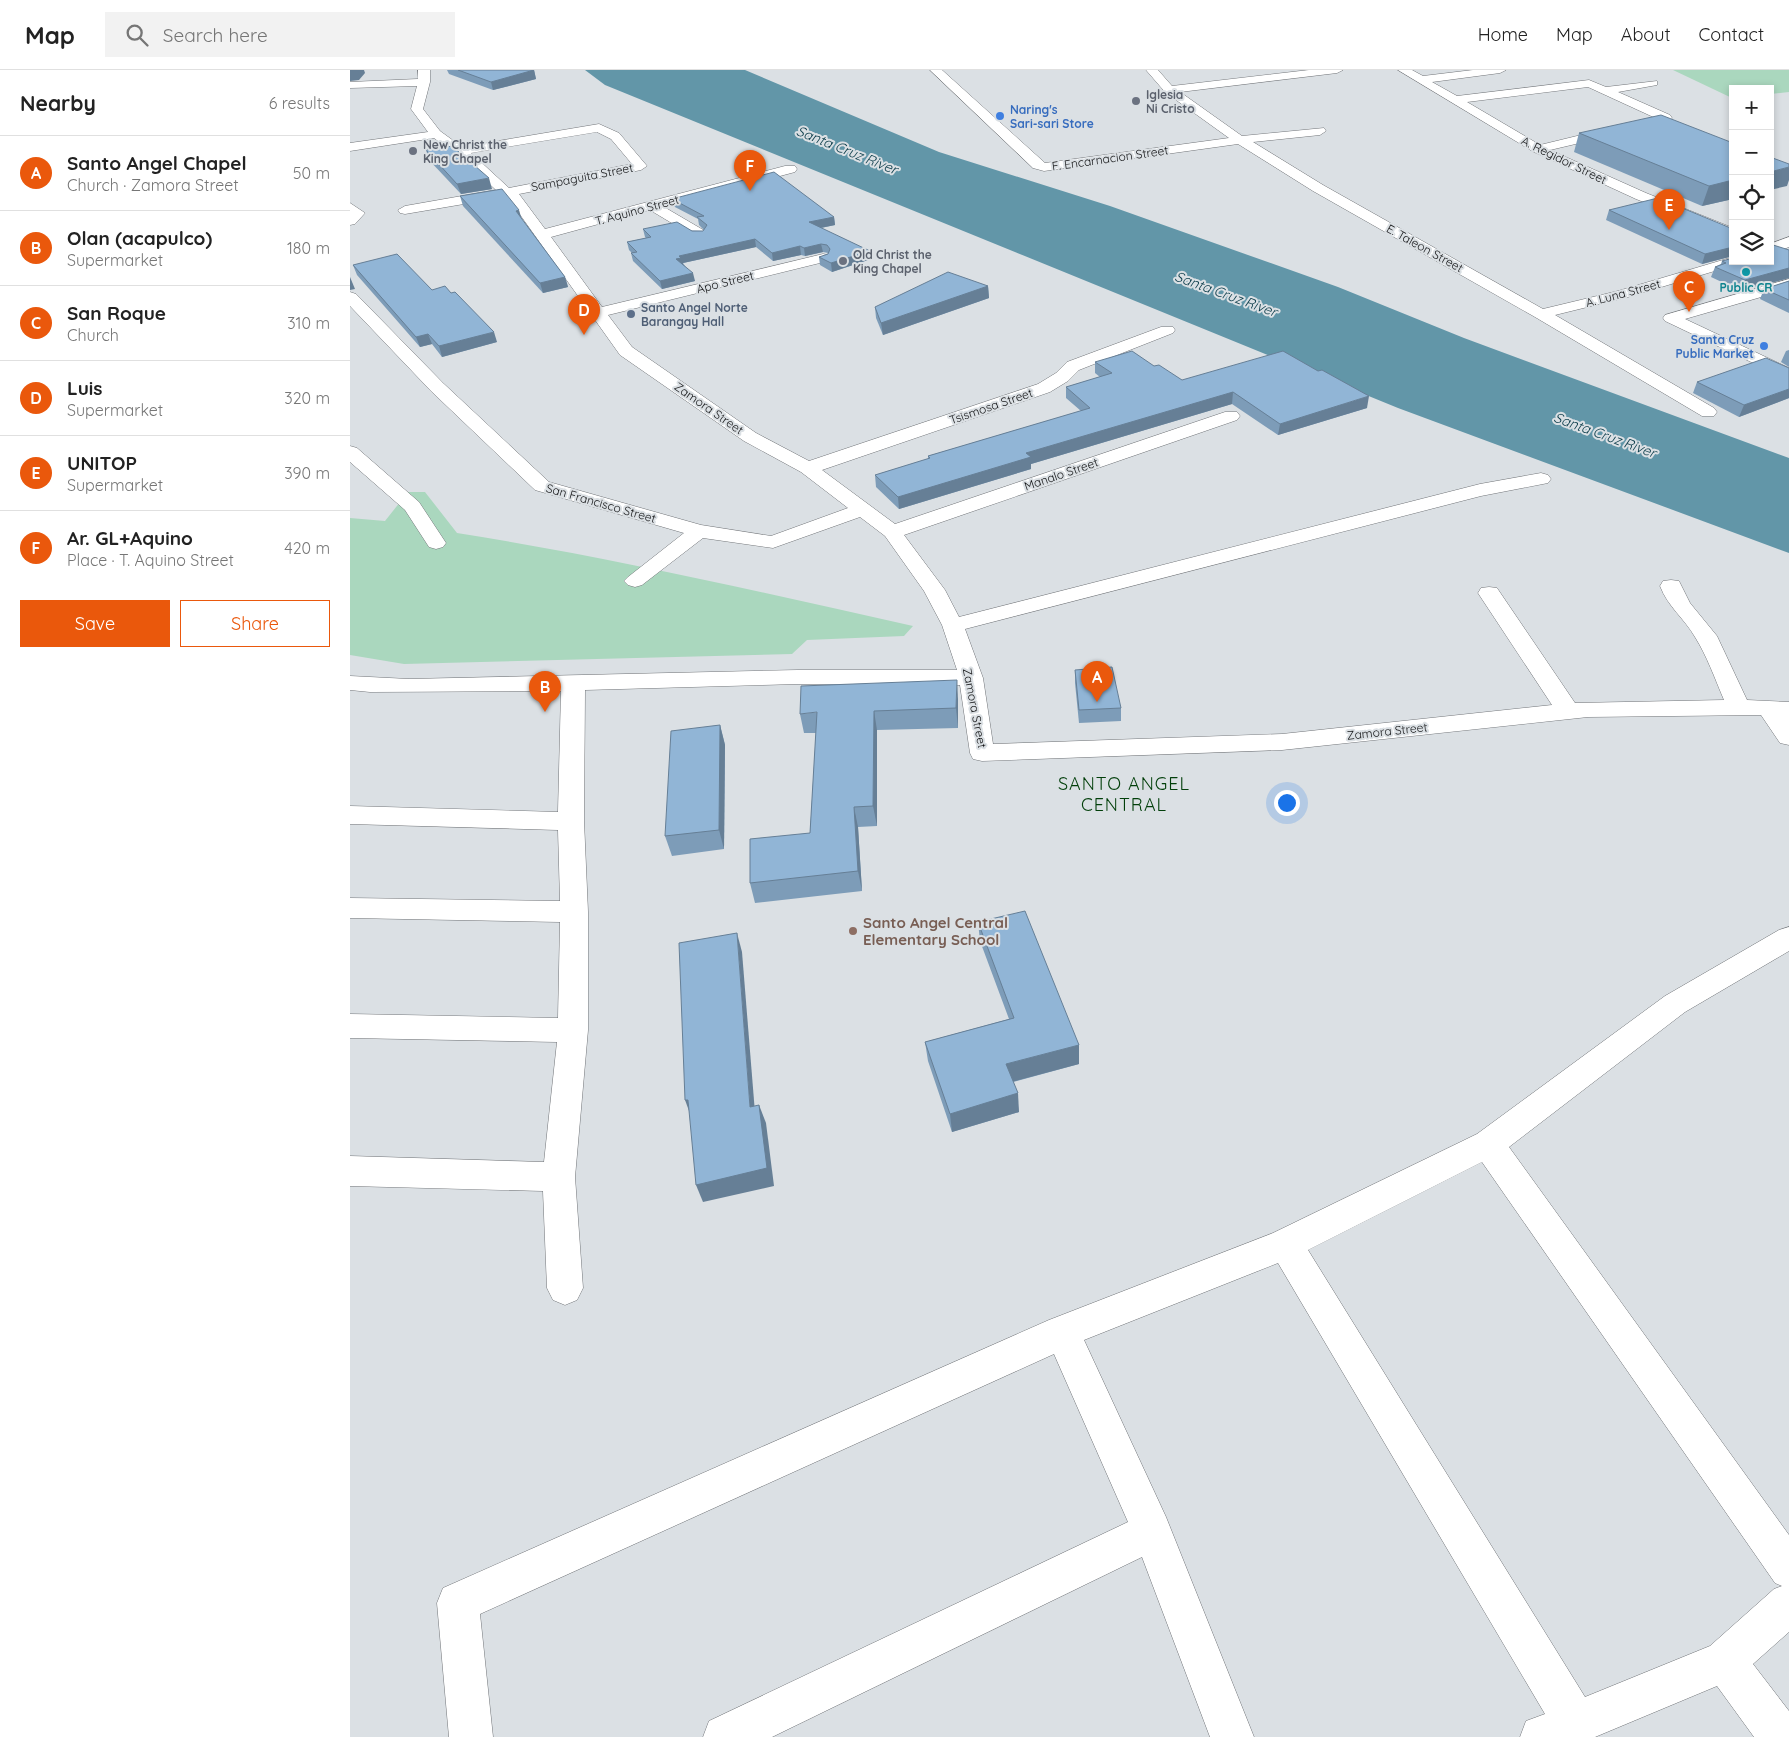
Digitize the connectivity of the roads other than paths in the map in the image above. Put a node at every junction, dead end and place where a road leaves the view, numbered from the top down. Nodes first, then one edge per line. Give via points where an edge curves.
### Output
1 (936, 70) edge
2 (1152, 70) edge
3 (1337, 70) edge
4 (1404, 70) edge
5 (1500, 70) edge
6 (428, 74) edge
7 (1549, 78) dead end
8 (1420, 80) junction
9 (1653, 83) dead end
10 (350, 85) edge
11 (1566, 85) junction
12 (1169, 90) junction
13 (1606, 90) junction
14 (1455, 100) junction
15 (1644, 124) edge
16 (1625, 129) edge
17 (1320, 131) dead end
18 (436, 134) junction
19 (1240, 140) junction
20 (350, 147) edge
21 (1538, 149) junction
22 (461, 151) junction
23 (790, 169) dead end
24 (505, 191) junction
25 (654, 206) junction
26 (350, 207) edge
27 (405, 210) dead end
28 (350, 221) edge
29 (1729, 230) edge
30 (700, 234) edge
31 (542, 235) junction
32 (1789, 241) edge
33 (1774, 248) edge
34 (1774, 250) edge
35 (1789, 255) edge
36 (822, 258) edge
37 (1729, 262) edge
38 (1684, 276) junction
39 (1789, 284) edge
40 (350, 297) edge
41 (1737, 299) junction
42 (598, 313) junction
43 (1541, 314) junction
44 (1167, 330) dead end
45 (1789, 375) edge
46 (1708, 412) dead end
47 (1231, 416) dead end
48 (350, 452) edge
49 (808, 468) junction
50 (1541, 479) dead end
51 (861, 510) junction
52 (699, 531) junction
53 (892, 532) junction
54 (436, 543) dead end
55 (635, 581) dead end
56 (1671, 586) dead end
57 (1489, 593) dead end
58 (953, 625) junction
59 (971, 678) junction
60 (350, 683) edge
61 (573, 684) junction
62 (1739, 707) junction
63 (1778, 708) edge
64 (1568, 711) junction
65 (1789, 738) edge
66 (350, 815) edge
67 (571, 821) junction
68 (350, 908) edge
69 (574, 912) junction
70 (1789, 938) edge
71 (350, 1026) edge
72 (573, 1030) junction
73 (1488, 1144) junction
74 (350, 1171) edge
75 (559, 1177) junction
76 (1285, 1244) junction
77 (565, 1288) dead end
78 (1062, 1332) junction
79 (1152, 1530) junction
80 (1789, 1569) edge
81 (1789, 1604) edge
82 (1725, 1661) junction
83 (1558, 1729) edge
84 (471, 1737) edge
85 (725, 1737) edge
86 (1232, 1737) edge
87 (1780, 1737) edge

1 - 19 street, F. Encarnacion Street via 1038,165 1044,167
2 - 12 street, E. Taleon Street
3 - 12 street
4 - 8 street, A. Regidor Street
5 - 8 street
6 - 10 street
6 - 18 street, Zamora Street via 417,109
7 - 11 street
8 - 14 street, A. Regidor Street
9 - 13 street
11 - 13 street via 1589,83
11 - 14 street
12 - 19 street, E. Taleon Street
13 - 15 street via 1666,118
14 - 21 street, A. Regidor Street
16 - 21 street
17 - 19 street, F. Encarnacion Street
18 - 20 street
18 - 22 street, Zamora Street
19 - 43 street, E. Taleon Street via 1318,188
21 - 29 street, A. Regidor Street via 1640,196
22 - 24 street, Zamora Street
22 - 24 street, Sampaguita Street via 600,128 615,136 641,166
23 - 25 street, T. Aquino Street
24 - 27 street
24 - 31 street, Zamora Street via 514,196
25 - 30 street
25 - 31 street, T. Aquino Street
26 - 28 street via 358,213
31 - 42 street, Zamora Street
32 - 33 street
34 - 35 street
36 - 42 street, Apo Street
37 - 38 street, A. Luna Street
38 - 41 street
38 - 43 street, A. Luna Street
39 - 41 street
40 - 52 street, San Francisco Street via 542,486
41 - 45 street via 1671,318
42 - 49 street, Zamora Street via 626,352 750,436
43 - 46 street, E. Taleon Street
44 - 49 street, Tsismosa Street via 1073,366 1044,388
47 - 53 street, Manalo Street
48 - 54 street via 412,506
49 - 51 street, Zamora Street
50 - 58 street via 1480,490
51 - 52 street, San Francisco Street via 773,542
51 - 53 street, Zamora Street
52 - 55 street
53 - 58 street, Zamora Street via 934,590
56 - 62 street via 1681,609 1709,641
57 - 64 street
58 - 59 street, Zamora Street
59 - 61 street via 724,678
59 - 64 street, Zamora Street via 982,753 1282,742
60 - 61 street
61 - 67 street
62 - 63 street, Zamora Street
62 - 64 street, Zamora Street
63 - 65 street
66 - 67 street
67 - 69 street
68 - 69 street
69 - 72 street
70 - 73 street via 1675,1004
71 - 72 street
72 - 75 street
73 - 76 street
73 - 80 street
74 - 75 street
75 - 77 street
76 - 78 street
76 - 83 street
78 - 79 street
78 - 84 street via 458,1603
79 - 85 street
79 - 86 street
81 - 82 street
82 - 83 street
82 - 87 street

